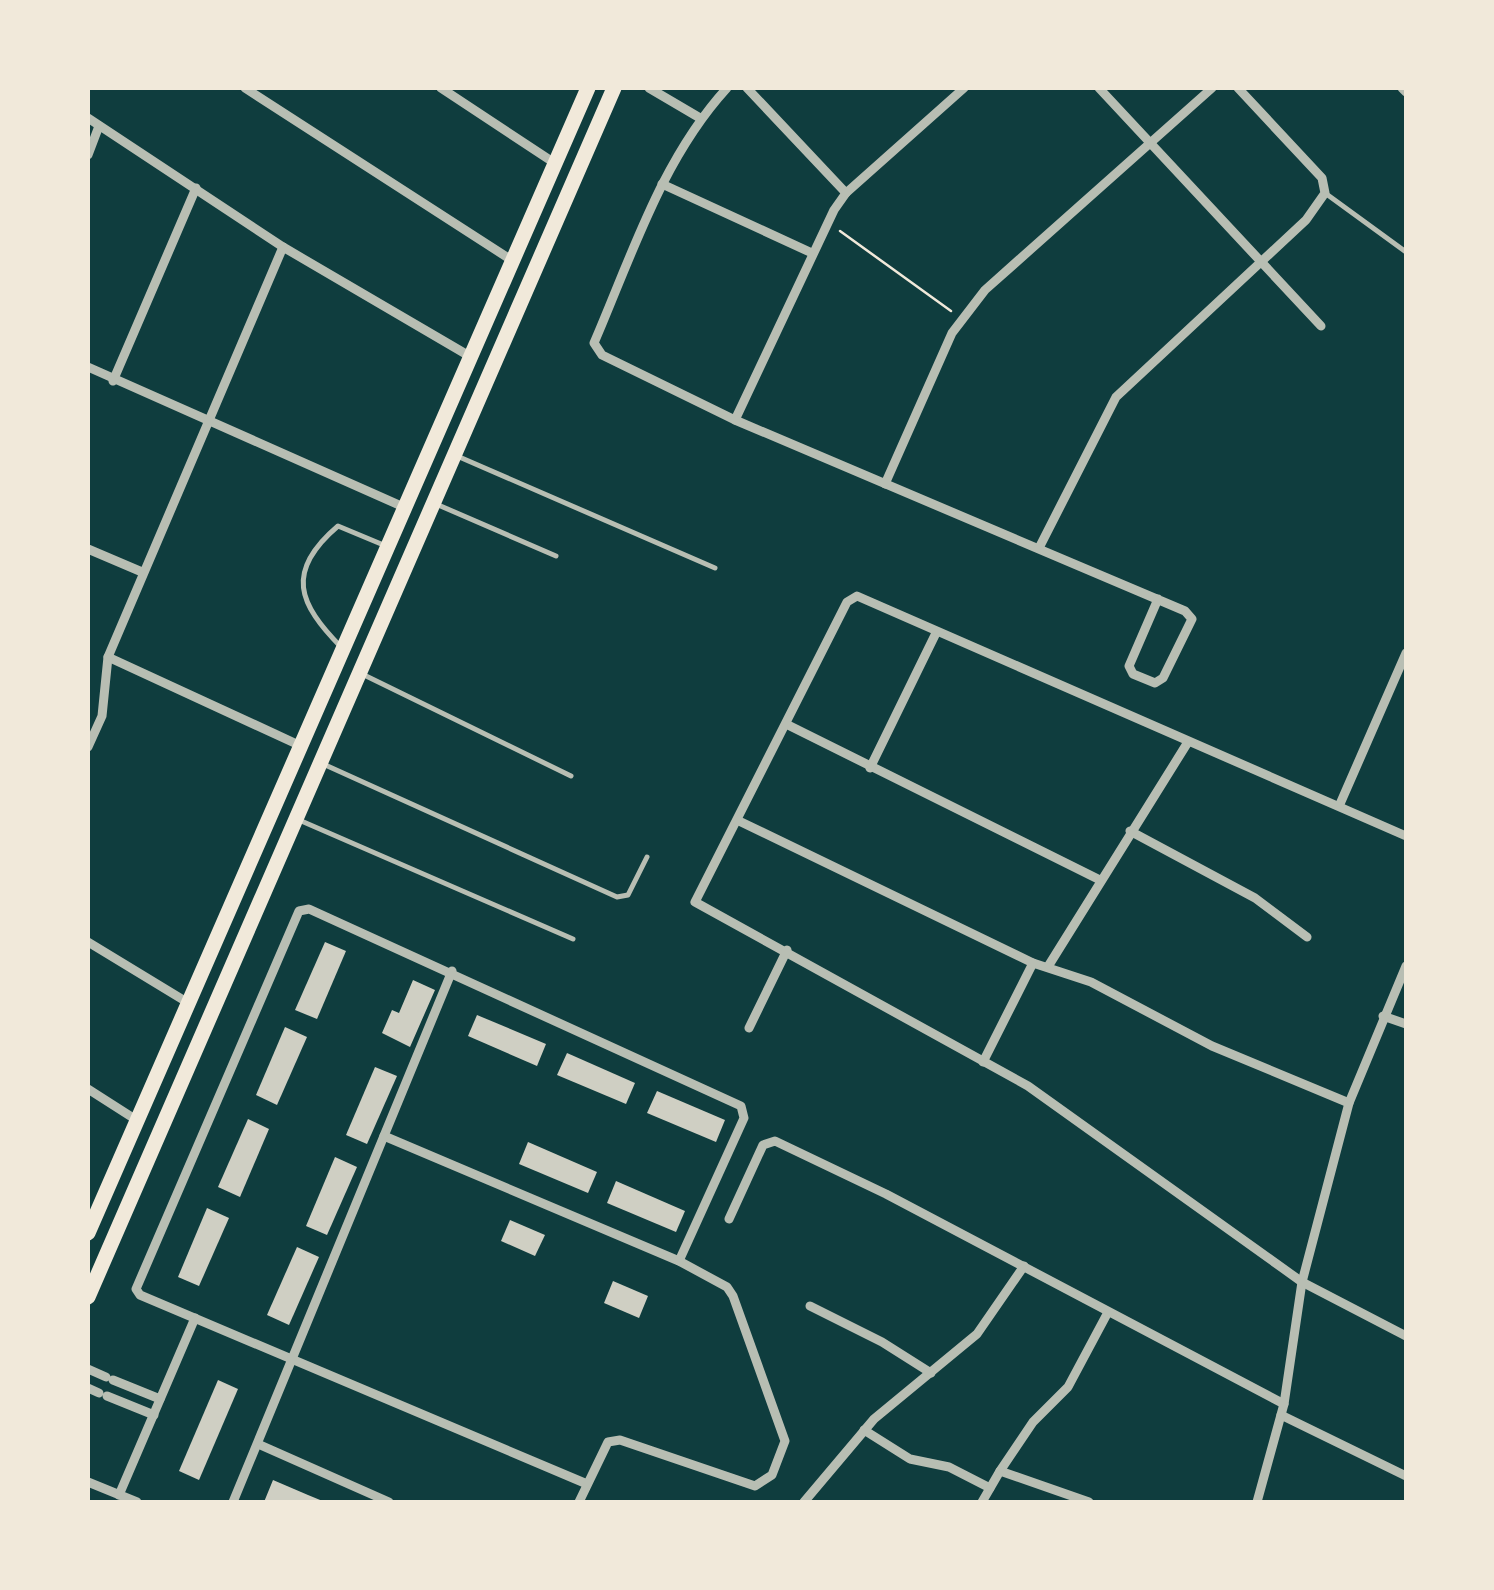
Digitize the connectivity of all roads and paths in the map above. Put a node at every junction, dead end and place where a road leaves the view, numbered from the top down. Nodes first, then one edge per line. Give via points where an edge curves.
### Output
1 (245, 88) edge
2 (442, 88) edge
3 (588, 88) edge
4 (614, 88) edge
5 (649, 88) edge
6 (727, 88) edge
7 (747, 88) edge
8 (964, 88) edge
9 (1099, 88) edge
10 (1212, 88) edge
11 (1238, 88) edge
12 (88, 118) edge
13 (700, 118) junction
14 (99, 126) junction
15 (1149, 144) junction
16 (88, 155) edge
17 (556, 164) junction
18 (662, 184) junction
19 (196, 188) junction
20 (1325, 193) junction
21 (846, 194) junction
22 (827, 221) junction
23 (283, 247) junction
24 (1406, 252) edge
25 (812, 253) junction
26 (513, 262) junction
27 (1261, 262) junction
28 (960, 318) junction
29 (1321, 326) dead end
30 (472, 358) junction
31 (88, 367) edge
32 (114, 381) junction
33 (735, 420) junction
34 (209, 423) junction
35 (454, 454) junction
36 (885, 484) junction
37 (433, 502) junction
38 (406, 508) junction
39 (388, 547) junction
40 (1039, 548) junction
41 (88, 549) edge
42 (556, 556) dead end
43 (716, 568) dead end
44 (142, 572) junction
45 (1158, 599) junction
46 (936, 633) junction
47 (342, 649) junction
48 (1406, 652) edge
49 (108, 657) junction
50 (359, 673) junction
51 (786, 724) junction
52 (1188, 742) junction
53 (301, 746) junction
54 (88, 747) edge
55 (320, 762) junction
56 (870, 768) junction
57 (571, 776) dead end
58 (1340, 804) junction
59 (296, 818) junction
60 (738, 820) junction
61 (1130, 831) junction
62 (1406, 836) edge
63 (648, 857) dead end
64 (1100, 880) junction
65 (1307, 937) dead end
66 (574, 939) dead end
67 (88, 942) edge
68 (787, 950) junction
69 (1033, 963) junction
70 (1050, 965) junction
71 (1406, 966) edge
72 (452, 971) junction
73 (190, 1004) junction
74 (1383, 1016) junction
75 (1406, 1024) edge
76 (749, 1028) dead end
77 (984, 1062) junction
78 (88, 1090) edge
79 (1350, 1104) junction
80 (138, 1121) junction
81 (384, 1136) junction
82 (729, 1219) dead end
83 (88, 1234) edge
84 (679, 1260) junction
85 (1024, 1266) junction
86 (1302, 1282) junction
87 (88, 1297) edge
88 (810, 1306) dead end
89 (1107, 1314) junction
90 (194, 1318) junction
91 (1406, 1336) edge
92 (291, 1361) junction
93 (88, 1369) edge
94 (931, 1373) junction
95 (88, 1388) edge
96 (160, 1399) junction
97 (1283, 1410) junction
98 (154, 1415) junction
99 (864, 1430) junction
100 (258, 1444) junction
101 (1000, 1470) junction
102 (1406, 1476) edge
103 (88, 1482) edge
104 (587, 1484) junction
105 (990, 1488) junction
106 (119, 1495) junction
107 (137, 1502) edge
108 (233, 1502) edge
109 (389, 1502) edge
110 (579, 1502) edge
111 (804, 1502) edge
112 (982, 1502) edge
113 (1089, 1502) edge
114 (1257, 1502) edge

1 - 26 street
2 - 17 street
3 - 17 highway
4 - 35 highway
5 - 13 street
6 - 13 street
7 - 21 street
8 - 21 street
9 - 15 street
10 - 15 street
11 - 20 street via 1322,178
12 - 14 street
13 - 18 street
14 - 16 street
14 - 19 street
15 - 27 street
15 - 28 street
17 - 26 highway
18 - 25 street
18 - 33 street via 594,342 618,366
19 - 23 street
19 - 32 street
20 - 24 lane
20 - 27 street via 1318,208
21 - 22 street
22 - 25 street
22 - 28 path
23 - 30 street
23 - 34 street
25 - 33 street
26 - 30 highway
27 - 29 street
27 - 40 street via 1116,397
28 - 36 street
30 - 38 highway
31 - 32 street
32 - 34 street
33 - 36 street
34 - 38 street
34 - 44 street
35 - 37 highway
35 - 43 lane
36 - 40 street
37 - 42 lane
37 - 50 highway
38 - 39 highway
39 - 47 highway
39 - 47 lane via 338,526 307,568 300,588 305,604
40 - 45 street
41 - 44 street
44 - 49 street
45 - 45 street via 1192,620 1155,682 1129,666
46 - 51 street via 851,597
46 - 52 street
46 - 56 street
47 - 53 highway
48 - 58 street
49 - 53 street
49 - 54 street via 102,716
50 - 55 highway
50 - 57 lane
51 - 56 street
51 - 60 street
52 - 58 street
52 - 61 street
53 - 73 highway
55 - 59 highway
55 - 63 lane via 616,897 628,895
56 - 64 street
58 - 62 street
59 - 66 lane
59 - 87 highway
60 - 68 street via 695,902
60 - 69 street
61 - 64 street
61 - 65 street via 1255,898
64 - 70 street
67 - 73 street
68 - 76 street
68 - 77 street
69 - 70 street
69 - 77 street
70 - 79 street via 1212,1046
71 - 74 street
72 - 81 street
72 - 84 street via 741,1106 744,1118
72 - 90 street via 309,908 299,910 137,1282 140,1295
73 - 80 highway
74 - 75 street
74 - 79 street
77 - 86 street via 1028,1086
78 - 80 street
79 - 86 street
80 - 83 highway
81 - 84 street
81 - 92 street
82 - 85 street via 763,1145 775,1142
84 - 104 street via 733,1296 785,1451 772,1475 755,1486 620,1440 602,1449
85 - 89 street
85 - 94 street via 977,1334
86 - 91 street
86 - 97 street
88 - 94 street
89 - 97 street
89 - 101 street via 1068,1387
90 - 92 street
90 - 96 street
92 - 100 street
92 - 104 street
93 - 96 street
94 - 99 street
95 - 98 street
96 - 98 street
97 - 102 street
97 - 114 street
98 - 106 street
99 - 105 street via 910,1459 948,1467
99 - 111 street
100 - 108 street
100 - 109 street
101 - 105 street
101 - 113 street
103 - 106 street
104 - 110 street
105 - 112 street
106 - 107 street

